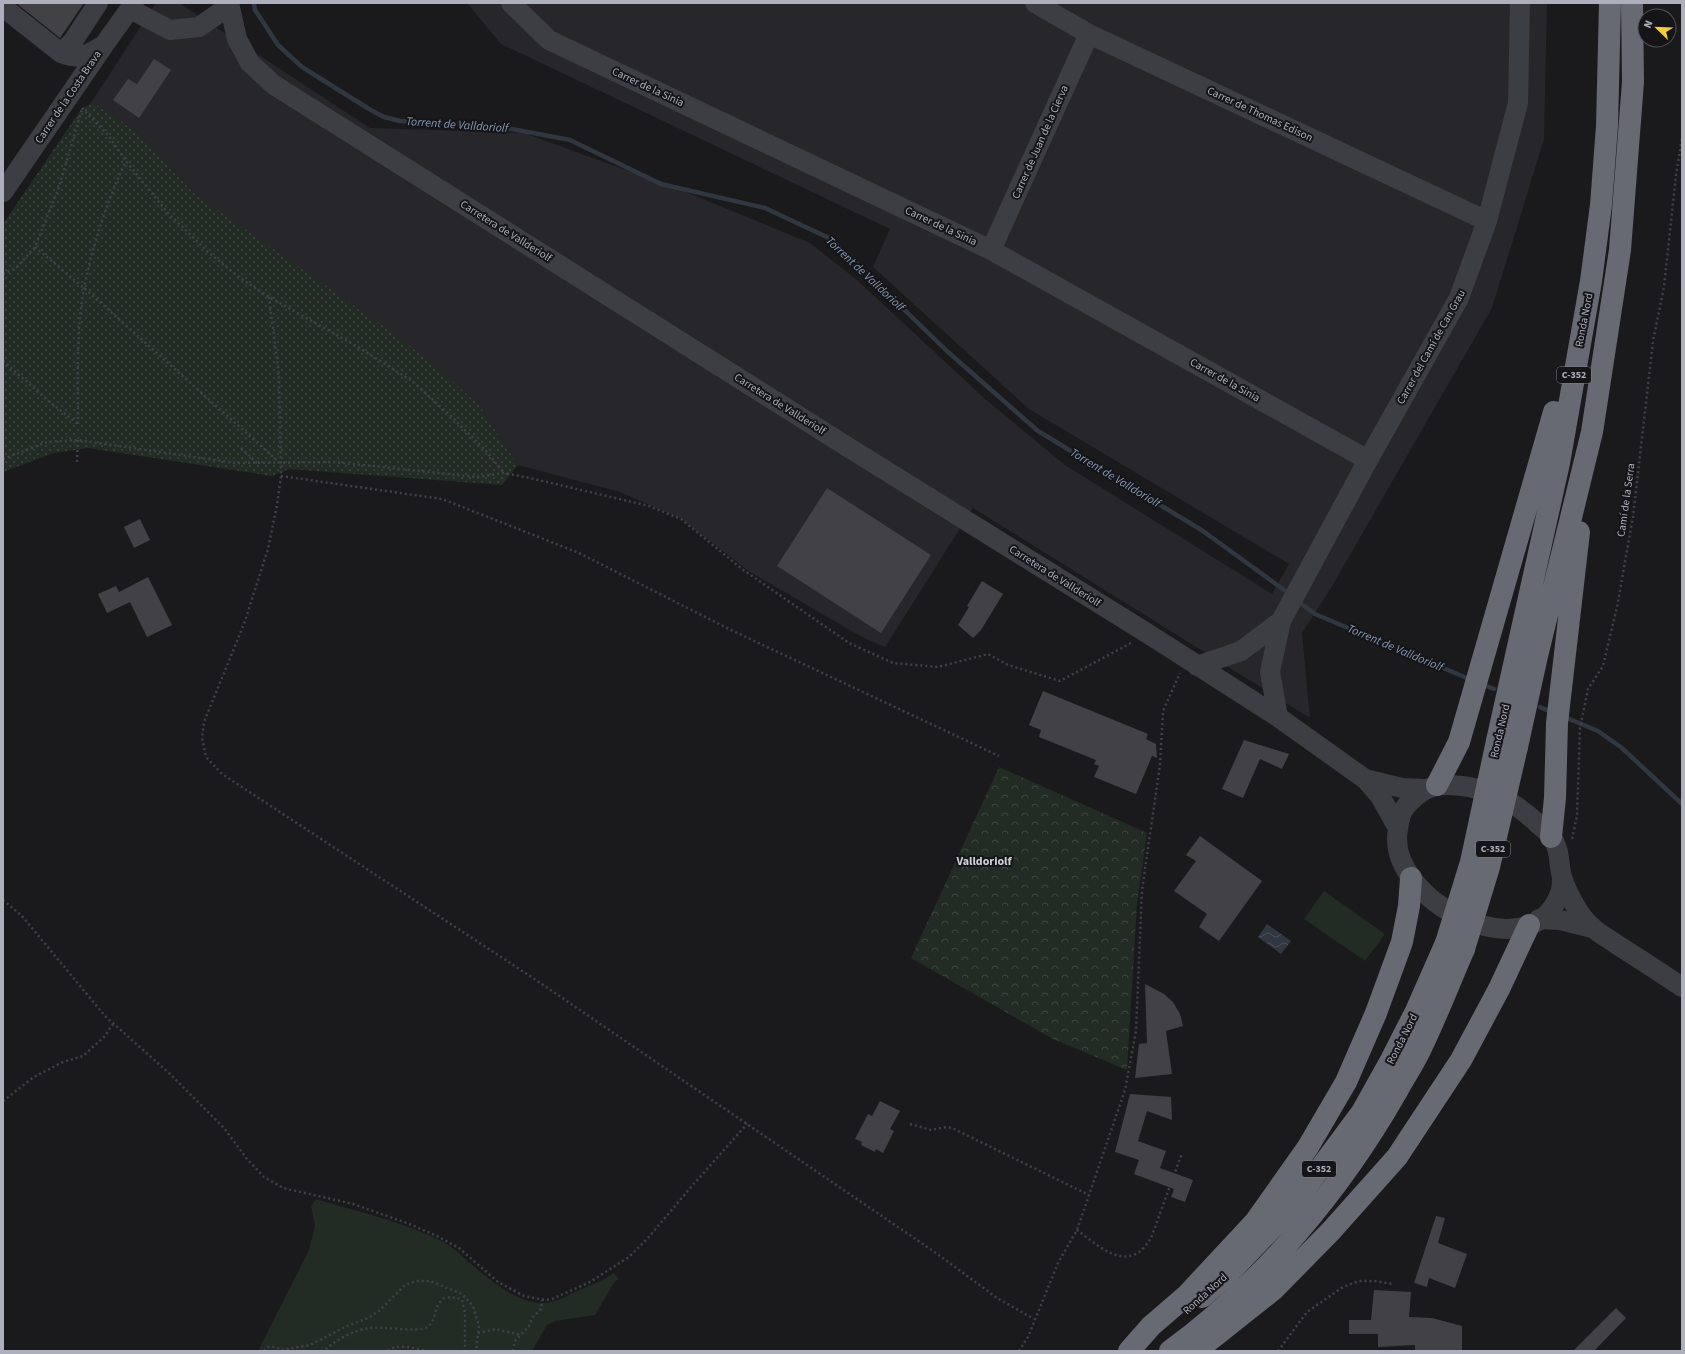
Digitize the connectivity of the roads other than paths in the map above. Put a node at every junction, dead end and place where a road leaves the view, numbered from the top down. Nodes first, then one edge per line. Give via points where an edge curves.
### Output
1 (98, 3) edge
2 (510, 3) edge
3 (1035, 3) edge
4 (1520, 3) edge
5 (1610, 3) edge
6 (1632, 3) edge
7 (229, 4) edge
8 (132, 6) edge
9 (3, 7) edge
10 (1089, 34) junction
11 (104, 45) junction
12 (61, 53) junction
13 (3, 192) edge
14 (1487, 221) junction
15 (991, 250) junction
16 (1583, 323) junction
17 (1592, 432) junction
18 (1368, 460) junction
19 (1281, 621) junction
20 (1192, 663) junction
21 (1278, 717) junction
22 (1507, 744) junction
23 (1365, 779) junction
24 (1432, 787) junction
25 (1398, 828) junction
26 (1552, 837) junction
27 (1562, 877) junction
28 (1411, 878) junction
29 (1534, 922) junction
30 (1592, 928) junction
31 (1455, 946) junction
32 (1682, 987) edge
33 (1129, 1351) edge
34 (1135, 1351) edge
35 (1170, 1351) edge
36 (1196, 1351) edge

1 - 12 street via 73,42
2 - 15 street, Carrer de la Sinia via 549,40
3 - 10 street, Carrer de Thomas Edison
4 - 14 street, Carrer del Camí de Can Grau via 1518,103
5 - 16 highway, Ronda Nord / C-352 via 1607,126 1601,206
6 - 17 highway, Ronda Nord / C-352 via 1633,82 1620,250
7 - 8 street via 199,27 170,30
7 - 20 street, Carretera de Vallderiolf via 237,39 250,63 274,85
8 - 11 street, Carrer de la Costa Brava
9 - 12 street
10 - 14 street, Carrer de Thomas Edison
10 - 15 street, Carrer de Juan de la Cierva
11 - 12 street via 84,56 72,57
11 - 13 street, Carrer de la Costa Brava
14 - 18 street, Carrer del Camí de Can Grau via 1460,298
15 - 18 street, Carrer de la Sinia
16 - 22 highway, Ronda Nord / C-352
16 - 24 highway via 1565,367 1549,434 1459,742
17 - 22 highway, Ronda Nord / C-352 via 1537,656
17 - 26 highway via 1557,723
18 - 19 street, Carrer del Camí de Can Grau
19 - 20 street, Carrer del Camí de Can Grau via 1241,651
19 - 21 street, Carrer del Camí de Can Grau via 1270,672
20 - 21 street, Carretera de Vallderiolf
21 - 23 street, Carretera de Vallderiolf
22 - 31 highway, Ronda Nord / C-352, bridge via 1471,862
23 - 24 street, Carretera de Vallderiolf via 1402,788
23 - 25 street, Carretera de Vallderiolf via 1380,796
24 - 25 street via 1419,792 1404,808
24 - 26 street, Carretera de Vallderiolf via 1461,785 1496,794 1529,815
25 - 28 street via 1396,834 1399,855
26 - 27 street via 1560,856
27 - 29 street via 1555,903 1544,917
27 - 30 street via 1575,906
28 - 29 street via 1446,910 1484,926 1506,929
28 - 33 highway via 1402,942 1376,1013 1346,1082 1312,1141 1255,1222 1187,1295 1151,1326
29 - 30 street via 1560,920
29 - 36 highway via 1461,1060 1397,1157 1331,1232 1273,1290
30 - 32 street
31 - 34 highway, Ronda Nord / C-352 via 1416,1011 1362,1112 1290,1209 1227,1276 1162,1332
31 - 35 highway, Ronda Nord / C-352 via 1422,1047 1377,1126 1296,1235 1252,1281 1192,1335

